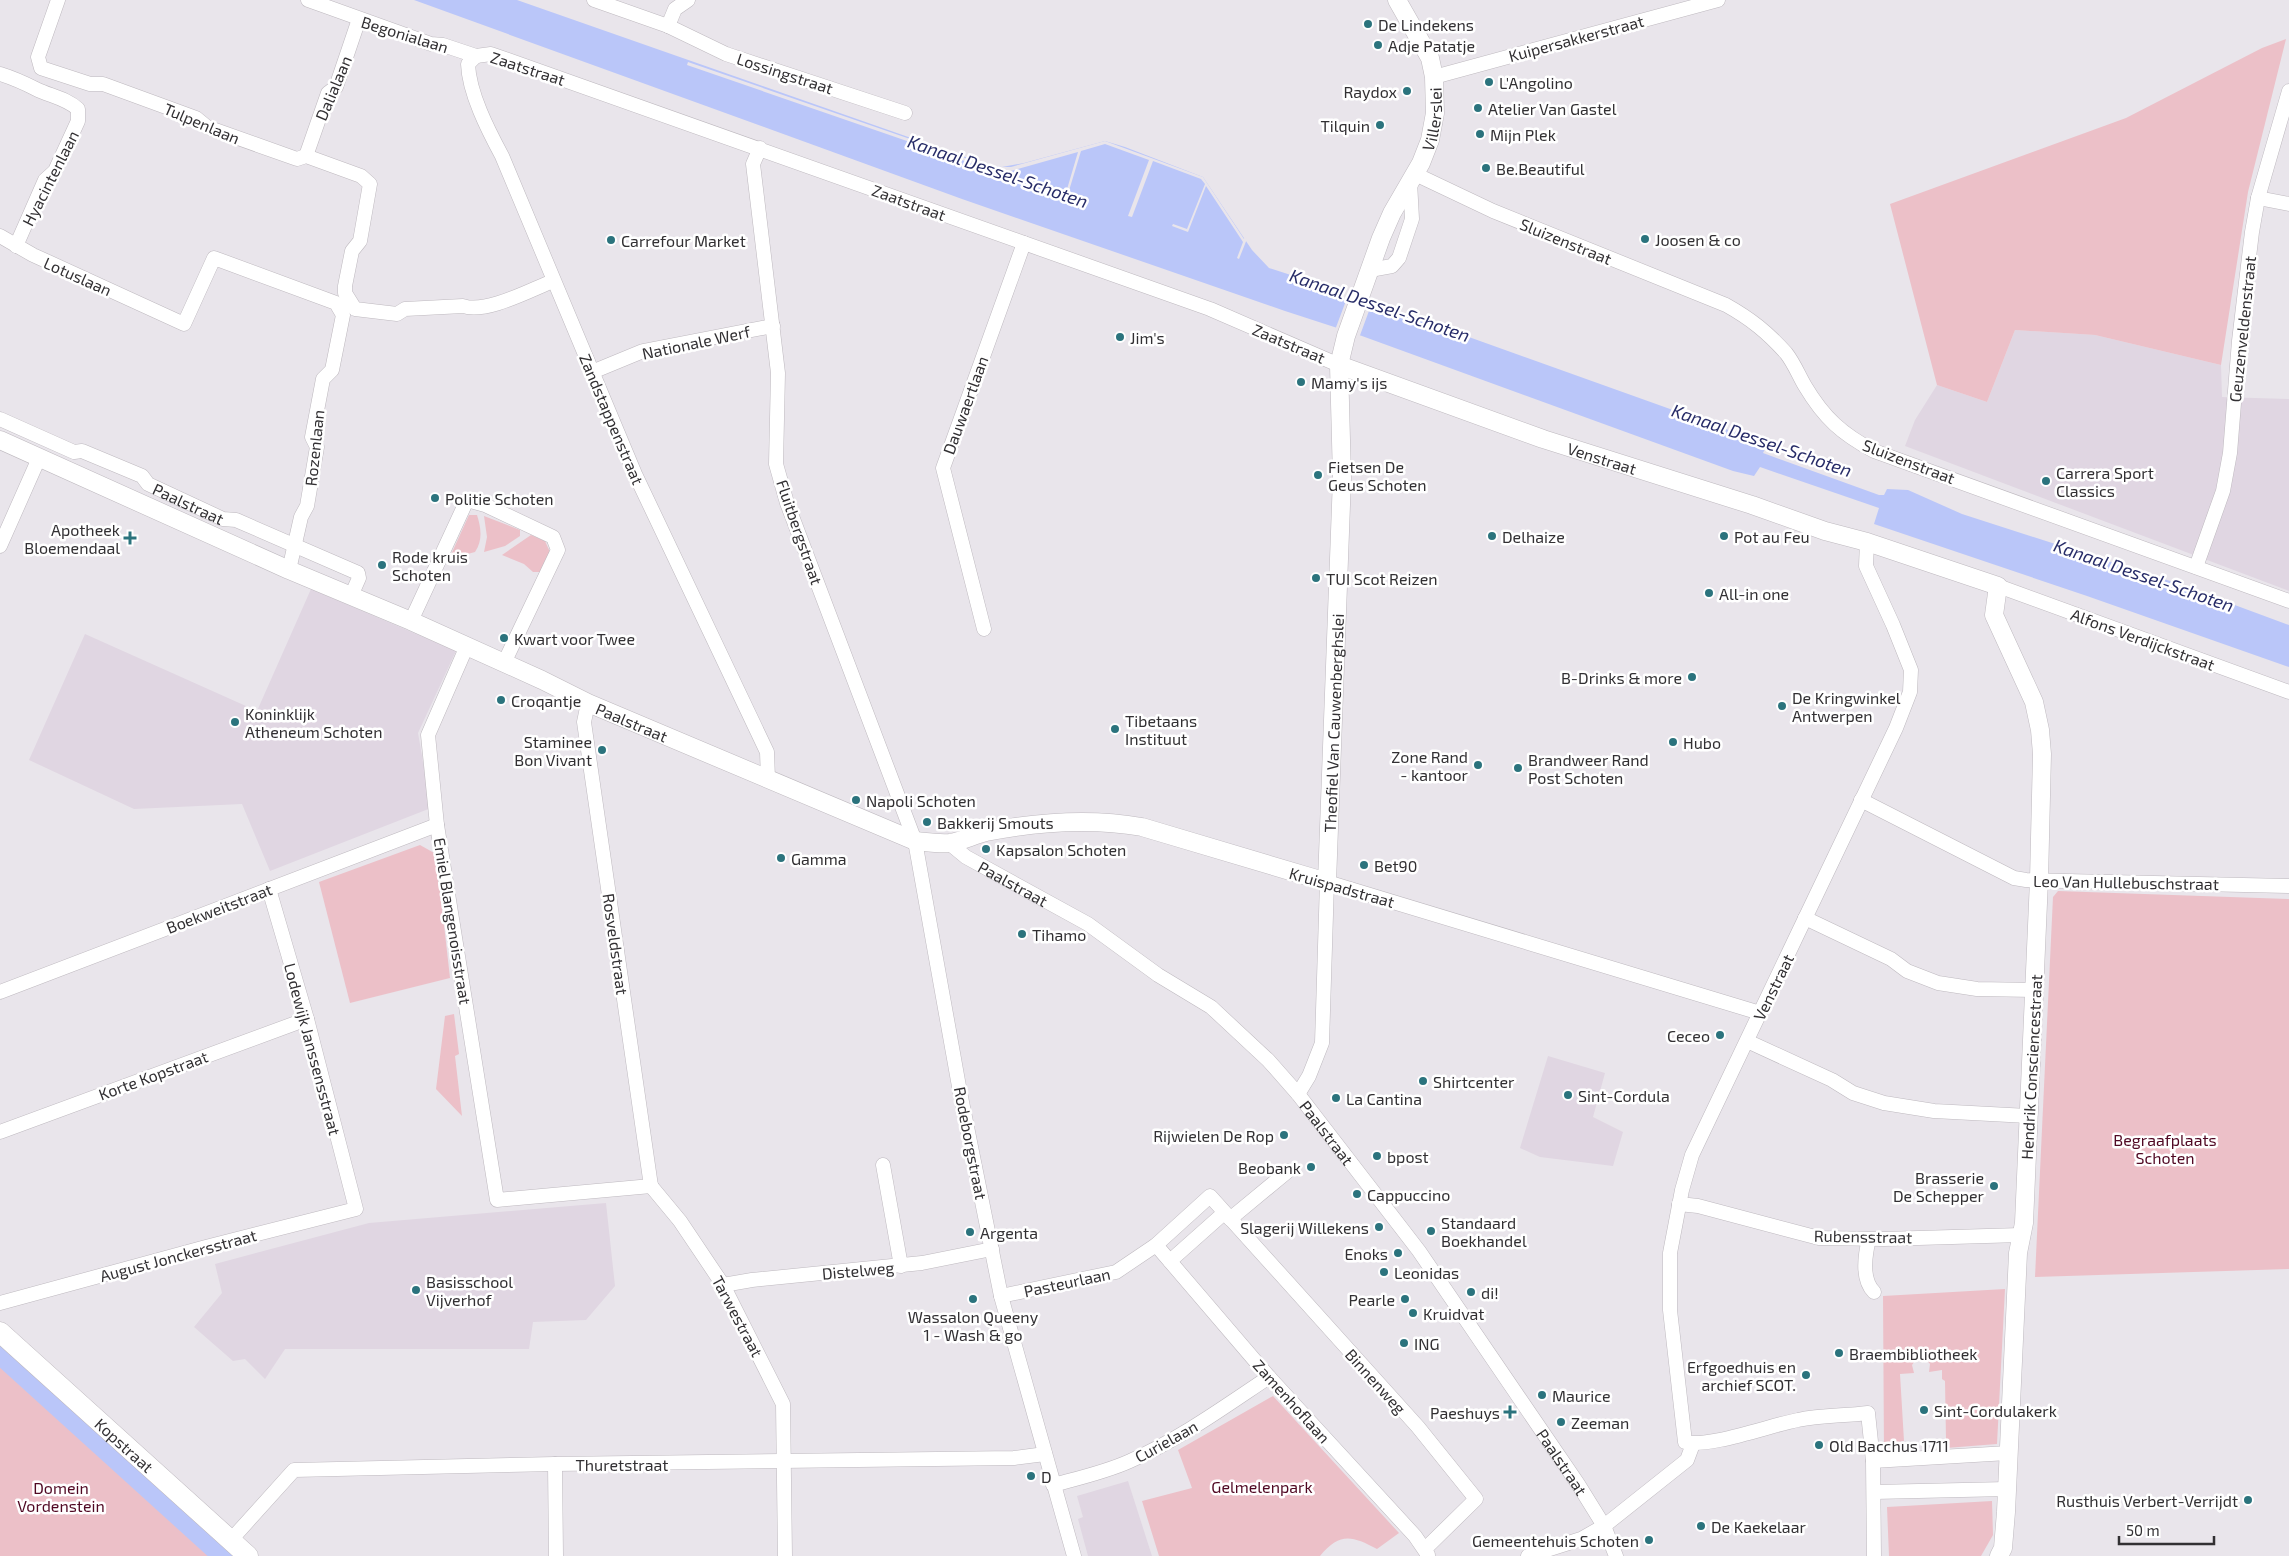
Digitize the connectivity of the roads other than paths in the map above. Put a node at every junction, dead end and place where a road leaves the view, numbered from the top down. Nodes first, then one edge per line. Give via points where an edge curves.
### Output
1 (58, 0) edge
2 (308, 0) edge
3 (594, 0) edge
4 (1398, 0) edge
5 (1718, 0) edge
6 (684, 1) edge
7 (359, 20) junction
8 (668, 26) junction
9 (476, 56) junction
10 (0, 74) edge
11 (1434, 76) junction
12 (2289, 90) edge
13 (905, 113) dead end
14 (760, 148) junction
15 (306, 156) junction
16 (1413, 178) junction
17 (2258, 198) junction
18 (2289, 204) edge
19 (0, 236) edge
20 (1024, 243) junction
21 (16, 246) junction
22 (241, 269) joint
23 (553, 281) junction
24 (773, 326) junction
25 (1345, 341) joint
26 (1339, 365) junction
27 (592, 372) junction
28 (0, 419) edge
29 (0, 440) edge
30 (39, 458) junction
31 (1867, 542) junction
32 (294, 545) junction
33 (0, 546) edge
34 (2196, 567) junction
35 (289, 570) junction
36 (1998, 586) junction
37 (351, 596) junction
38 (2289, 601) edge
39 (411, 621) junction
40 (984, 629) dead end
41 (466, 648) junction
42 (504, 663) junction
43 (2289, 692) edge
44 (588, 703) junction
45 (768, 780) junction
46 (1861, 800) junction
47 (438, 825) junction
48 (915, 841) junction
49 (948, 843) junction
50 (2039, 880) junction
51 (1327, 882) junction
52 (2289, 886) edge
53 (269, 889) junction
54 (1806, 918) junction
55 (2035, 990) junction
56 (0, 992) edge
57 (1760, 1013) junction
58 (307, 1019) junction
59 (1747, 1041) junction
60 (1298, 1094) junction
61 (2028, 1116) junction
62 (0, 1132) edge
63 (883, 1166) dead end
64 (1288, 1171) dead end
65 (651, 1186) junction
66 (1679, 1204) junction
67 (356, 1209) joint
68 (1227, 1216) junction
69 (2021, 1235) junction
70 (1869, 1239) junction
71 (1156, 1245) junction
72 (992, 1250) junction
73 (1170, 1261) junction
74 (901, 1266) junction
75 (723, 1285) junction
76 (1874, 1292) dead end
77 (1001, 1296) junction
78 (0, 1303) edge
79 (0, 1332) edge
80 (1269, 1377) junction
81 (1693, 1444) junction
82 (1044, 1454) junction
83 (2008, 1454) junction
84 (1873, 1461) junction
85 (784, 1462) junction
86 (555, 1464) junction
87 (1053, 1485) junction
88 (2007, 1489) junction
89 (1874, 1492) junction
90 (1604, 1526) junction
91 (230, 1541) junction
92 (1427, 1552) edge
93 (248, 1556) edge
94 (556, 1556) edge
95 (784, 1556) edge
96 (1074, 1556) edge
97 (1528, 1556) edge
98 (1616, 1556) edge
99 (1874, 1556) edge
100 (1999, 1556) edge

1 - 15 street, Tulpenlaan via 38,57 41,68 90,84 103,84 298,159
2 - 7 street, Begonialaan
3 - 8 street, Lossingstraat
4 - 11 street, Villerslei via 1426,49
5 - 11 street, Kuipersakkerstraat
6 - 8 street via 675,9
7 - 9 street, Begonialaan
7 - 15 street, Dalialaan via 336,87 328,94
8 - 13 street, Lossingstraat via 726,54
9 - 14 street, Zaatstraat via 491,54
9 - 23 street, Zandstappenstraat via 468,64 468,80
10 - 21 street, Hyacintenlaan via 71,102 78,108 78,121 55,171 45,180
11 - 16 street, Villerslei via 1433,127
12 - 17 street, Geuzenveldenstraat
14 - 20 street, Zaatstraat
14 - 24 street, Fluitbergstraat via 752,164
15 - 23 street, Tulpenlaan via 361,176 370,184 360,241 352,251 345,286 345,293 355,309 397,314 405,309 462,306 472,309
16 - 25 street, Villerslei via 1392,213
16 - 34 street, Sluizenstraat via 1726,305 1755,322 1787,355 1818,407 1834,425 1867,447
17 - 18 street
17 - 34 street, Geuzenveldenstraat via 2239,340 2228,462 2223,491
19 - 21 street, Lotuslaan
20 - 26 street, Zaatstraat via 1210,309
20 - 40 street, Dauwaertlaan via 943,468
21 - 22 street, Lotuslaan via 184,324 214,258
22 - 32 street, Rozenlaan via 336,303 343,315 332,370 323,379 312,437 317,447 307,506
23 - 27 street, Zandstappenstraat
24 - 27 street, Nationale Werf via 643,351
24 - 48 street, Fluitbergstraat via 778,373 776,464 787,503
25 - 26 street, Theofiel Van Cauwenberghslei
26 - 31 street, Venstraat via 1543,439
26 - 51 street, Theofiel Van Cauwenberghslei via 1342,478
27 - 45 street, Zandstappenstraat via 667,544 767,752
28 - 32 street, Paalstraat via 74,452 82,451 142,476 148,484
29 - 30 street, Paalstraat
30 - 33 street
30 - 35 street, Paalstraat
31 - 36 street, Venstraat
31 - 46 street, Venstraat via 1866,566 1894,625 1910,670 1910,692
32 - 35 street, Rozenlaan
32 - 37 street, Paalstraat via 358,573
34 - 38 street, Sluizenstraat
35 - 37 street, Paalstraat
36 - 43 street, Alfons Verdijckstraat
36 - 50 street, Hendrik Consciencestraat via 1994,615 2029,688 2040,730
37 - 39 street, Paalstraat
39 - 41 street, Paalstraat
39 - 42 street via 467,500 485,505 553,537 558,550
41 - 42 street, Paalstraat
41 - 47 street, Emiel Blangenoisstraat via 428,735
42 - 44 street, Paalstraat
44 - 45 street, Paalstraat
44 - 65 street, Rosveldstraat via 584,722
45 - 48 street, Paalstraat
46 - 50 street, Leo Van Hullebuschstraat via 2014,878
46 - 54 street, Venstraat
47 - 53 street, Boekweitstraat
47 - 65 street, Emiel Blangenoisstraat via 497,1200
48 - 49 street, Kruispadstraat
48 - 72 street, Rodeborgstraat
49 - 51 street, Kruispadstraat via 1015,828 1086,821 1111,822 1142,827
49 - 60 street, Paalstraat via 966,857 1088,924 1158,975 1211,1007 1268,1060
50 - 52 street, Leo Van Hullebuschstraat
50 - 55 street, Hendrik Consciencestraat
51 - 57 street, Kruispadstraat
51 - 60 street, Theofiel Van Cauwenberghslei via 1322,1043
53 - 56 street, Boekweitstraat
53 - 58 street, Lodewijk Janssensstraat
54 - 55 street via 1891,959 1907,971 1938,983 1977,989
54 - 57 street, Venstraat
55 - 61 street, Hendrik Consciencestraat
57 - 59 street, Venstraat
58 - 62 street, Korte Kopstraat
58 - 67 street, Lodewijk Janssensstraat
59 - 61 street via 1853,1093 1884,1103 1934,1111
59 - 66 street, Venstraat via 1692,1155
60 - 90 street, Paalstraat via 1418,1250
61 - 69 street, Hendrik Consciencestraat
63 - 74 street
64 - 68 street
65 - 75 street, Tarwestraat via 680,1220
66 - 70 street, Rubensstraat via 1698,1206 1819,1238
66 - 81 street, Venstraat via 1670,1253 1670,1310 1685,1442
67 - 78 street, August Jonckersstraat
68 - 71 street, Pasteurlaan via 1210,1196
68 - 73 street
68 - 92 street, Binnenweg via 1418,1427 1476,1499
69 - 70 street, Rubensstraat
69 - 83 street, Hendrik Consciencestraat
70 - 76 street via 1866,1266 1869,1287
71 - 73 street, Zamenhoflaan
71 - 77 street, Pasteurlaan via 1116,1272
72 - 74 street, Distelweg
72 - 77 street, Rodeborgstraat
73 - 80 street, Zamenhoflaan
74 - 75 street, Distelweg
75 - 85 street, Tarwestraat via 783,1404
77 - 82 street, Rodeborgstraat
79 - 91 main road, Kopstraat
80 - 87 street, Curielaan via 1176,1438 1137,1458 1099,1473
80 - 92 street, Zamenhoflaan
81 - 84 street via 1800,1420 1868,1413
81 - 90 street via 1686,1460
82 - 85 street, Thuretstraat via 1014,1458
82 - 87 street, Rodeborgstraat
83 - 84 street
83 - 88 street, Hendrik Consciencestraat
84 - 89 street
85 - 86 street, Thuretstraat
85 - 95 street, Tarwestraat
86 - 91 street, Thuretstraat via 294,1470
86 - 94 street
87 - 96 street, Rodeborgstraat
88 - 89 street
88 - 100 street, Hendrik Consciencestraat via 2003,1548
89 - 99 street
90 - 97 street via 1581,1539
90 - 98 street, Paalstraat
91 - 93 main road, Kopstraat

